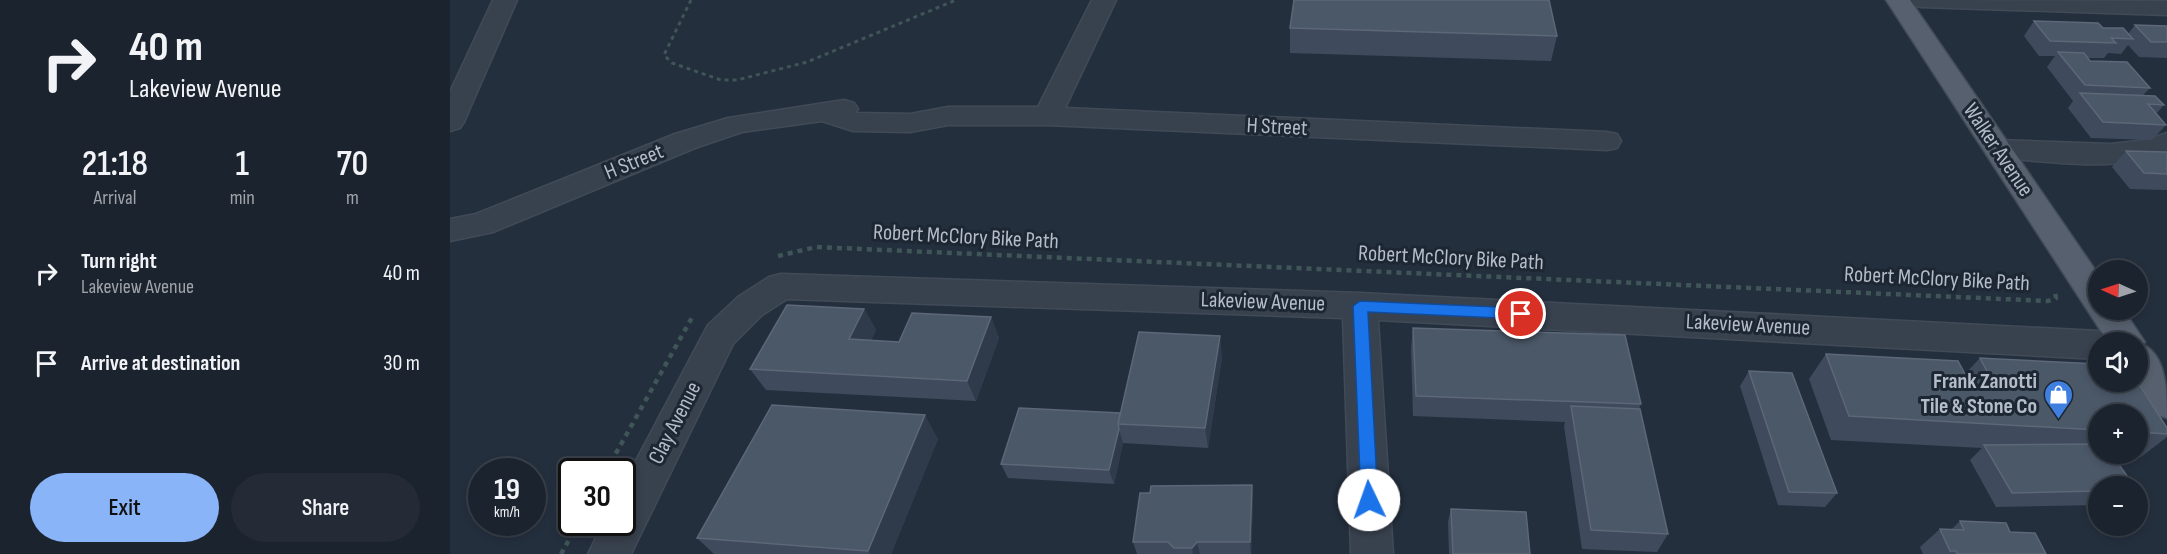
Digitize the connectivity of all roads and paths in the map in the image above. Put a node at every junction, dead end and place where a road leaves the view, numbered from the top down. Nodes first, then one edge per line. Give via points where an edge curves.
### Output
1 (505, 0) edge
2 (691, 0) edge
3 (957, 0) edge
4 (1104, 0) edge
5 (1898, 0) edge
6 (1922, 0) edge
7 (2167, 8) edge
8 (1047, 116) junction
9 (450, 122) edge
10 (1606, 141) dead end
11 (2167, 142) edge
12 (1998, 149) junction
13 (450, 230) edge
14 (774, 257) dead end
15 (2055, 285) dead end
16 (2088, 285) edge
17 (1360, 306) junction
18 (713, 319) junction
19 (2088, 344) edge
20 (2148, 374) edge
21 (2167, 403) edge
22 (613, 458) edge
23 (571, 536) edge
24 (561, 554) edge
25 (609, 554) edge
26 (1372, 554) edge

1 - 9 street
2 - 3 path via 664,55 672,63 721,80 737,80 807,62
4 - 8 street
5 - 12 main road, Walker Avenue
6 - 7 street
8 - 10 street, H Street
8 - 13 street, H Street via 948,116 910,123 853,122 824,112 738,124 685,141 483,224
11 - 12 street via 2136,153
12 - 16 main road, Walker Avenue
14 - 15 path, Robert McClory Bike Path via 816,247 2048,301 2056,298
17 - 18 street, Lakeview Avenue via 781,286 750,306
17 - 19 street, Lakeview Avenue
17 - 26 street
18 - 22 path via 690,318
18 - 25 street, Clay Avenue via 720,335
20 - 21 main road
23 - 24 path

